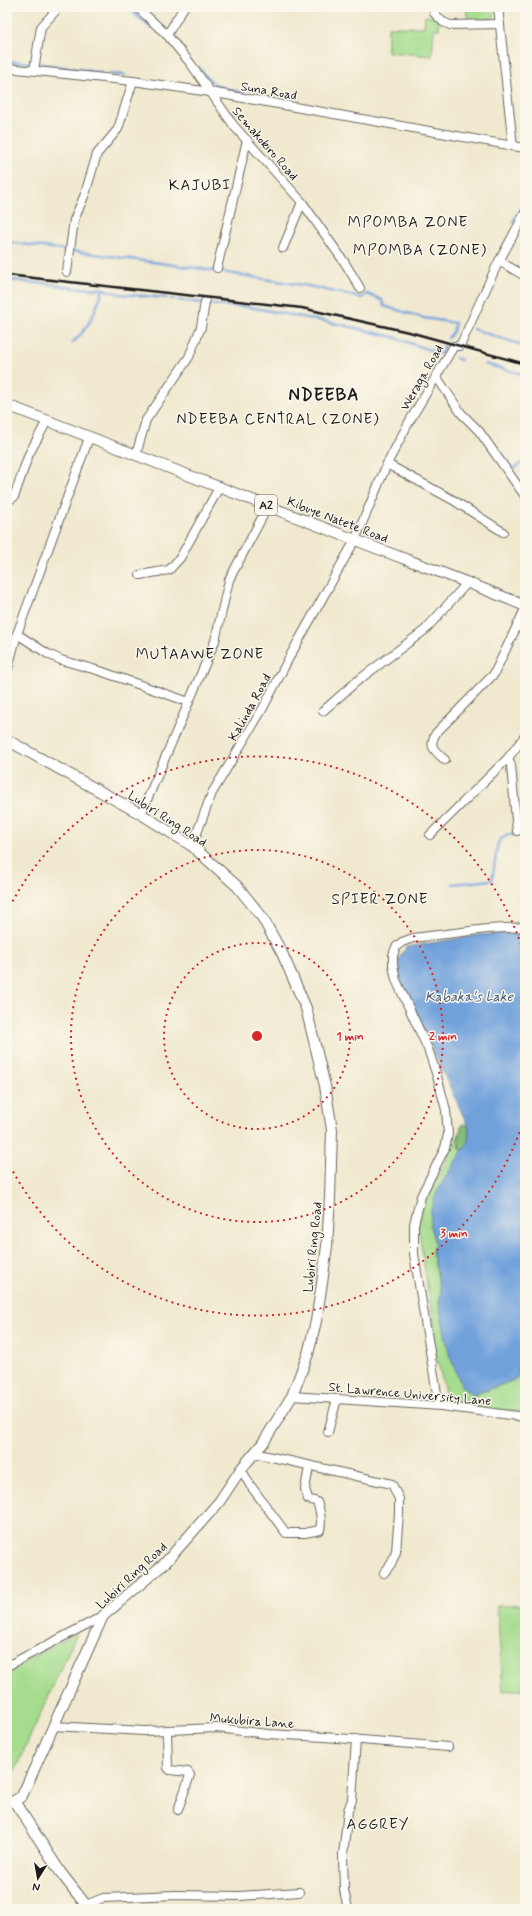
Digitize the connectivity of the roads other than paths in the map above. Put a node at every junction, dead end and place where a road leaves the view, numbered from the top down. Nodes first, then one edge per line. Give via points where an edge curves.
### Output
1 (60, 7) edge
2 (137, 7) edge
3 (184, 7) edge
4 (433, 7) edge
5 (507, 7) edge
6 (498, 10) edge
7 (500, 24) junction
8 (167, 35) junction
9 (7, 68) edge
10 (34, 70) junction
11 (133, 81) junction
12 (210, 92) junction
13 (248, 140) junction
14 (513, 146) junction
15 (525, 148) edge
16 (302, 202) junction
17 (525, 213) edge
18 (283, 248) dead end
19 (499, 261) junction
20 (217, 268) dead end
21 (67, 272) dead end
22 (525, 276) edge
23 (360, 288) dead end
24 (204, 304) dead end
25 (436, 376) junction
26 (7, 405) edge
27 (47, 421) junction
28 (89, 438) junction
29 (136, 455) junction
30 (387, 464) junction
31 (220, 486) junction
32 (525, 496) edge
33 (7, 502) edge
34 (268, 506) junction
35 (503, 532) dead end
36 (355, 540) junction
37 (140, 575) dead end
38 (468, 582) junction
39 (525, 606) edge
40 (525, 610) edge
41 (18, 634) junction
42 (7, 672) edge
43 (189, 702) junction
44 (323, 711) dead end
45 (525, 736) edge
46 (7, 740) edge
47 (508, 758) junction
48 (445, 760) dead end
49 (141, 814) junction
50 (517, 831) dead end
51 (430, 835) dead end
52 (192, 846) junction
53 (525, 927) edge
54 (292, 1396) junction
55 (337, 1399) junction
56 (441, 1406) junction
57 (525, 1418) edge
58 (328, 1432) dead end
59 (254, 1453) junction
60 (309, 1467) junction
61 (241, 1469) junction
62 (384, 1573) dead end
63 (103, 1616) junction
64 (7, 1666) edge
65 (53, 1726) junction
66 (167, 1731) junction
67 (356, 1739) junction
68 (448, 1747) dead end
69 (10, 1802) edge
70 (178, 1810) dead end
71 (299, 1892) dead end
72 (88, 1907) edge
73 (348, 1909) edge

1 - 10 street via 40,27
2 - 8 street, Semakokiro Road
3 - 8 street
4 - 7 street via 434,13 446,24
5 - 6 street
6 - 7 street
7 - 14 street
8 - 12 street, Semakokiro Road via 192,64
9 - 10 street, Suna Road
10 - 11 street, Suna Road
11 - 12 street, Suna Road
11 - 21 street via 118,129 97,154 74,220
12 - 13 street, Semakokiro Road via 240,134
12 - 14 street, Suna Road
13 - 16 street, Semakokiro Road
13 - 20 street
14 - 15 street, Suna Road
16 - 18 street
16 - 23 street, Semakokiro Road
17 - 19 street, Weraga Road
19 - 22 street
19 - 25 street, Weraga Road via 460,346 454,346
24 - 29 street via 201,327 189,357 146,420
25 - 30 street, Weraga Road
25 - 32 street
26 - 27 main road, Kibuye Natete Road / A2
27 - 28 main road, Kibuye Natete Road / A2
27 - 33 street via 30,454 14,497
28 - 29 main road, Kibuye Natete Road / A2
28 - 41 street
29 - 31 main road, Kibuye Natete Road / A2
30 - 35 street via 453,500
30 - 36 street, Weraga Road
31 - 34 main road, Kibuye Natete Road / A2
31 - 37 street via 180,558 172,567
34 - 36 main road, Kibuye Natete Road / A2
34 - 43 street via 229,580 215,641
36 - 38 main road, Kibuye Natete Road / A2
36 - 52 street, Kalinda Road via 262,710 212,793
38 - 39 main road, Kibuye Natete Road / A2
38 - 44 street via 425,630 356,682
40 - 48 street via 494,674 432,740 432,747
41 - 42 street
41 - 43 street via 61,660
43 - 49 street
45 - 47 street
46 - 49 main road, Lubiri Ring Road
47 - 50 street via 511,764
47 - 51 street
49 - 52 main road, Lubiri Ring Road
52 - 54 main road, Lubiri Ring Road via 237,886 262,917 282,953 306,1008 325,1086 332,1130 327,1246 316,1321 308,1354
53 - 56 street via 487,928 413,938 402,942 392,955 396,980 428,1049 437,1076 447,1121 445,1148 421,1196 414,1224 414,1254
54 - 55 street, St. Lawrence University Lane
54 - 59 main road, Lubiri Ring Road
55 - 56 street, St. Lawrence University Lane
55 - 58 street
56 - 57 street, St. Lawrence University Lane
59 - 60 street
59 - 61 main road, Lubiri Ring Road
60 - 61 street via 305,1494 308,1499 317,1502 322,1522 320,1530 293,1534 286,1533 277,1523
60 - 62 street via 392,1484 399,1499 396,1552
61 - 63 main road, Lubiri Ring Road via 218,1502 165,1563
63 - 64 street
63 - 65 main road, Lubiri Ring Road
65 - 66 street, Mukubira Lane
65 - 69 main road, Lubiri Ring Road via 22,1796
66 - 67 street, Mukubira Lane via 217,1728 267,1734
66 - 70 street via 168,1768 188,1772 190,1775
67 - 68 street, Mukubira Lane
67 - 73 street via 352,1800 348,1810 344,1855 344,1890
69 - 72 main road via 60,1873
71 - 72 street via 240,1896 103,1898

